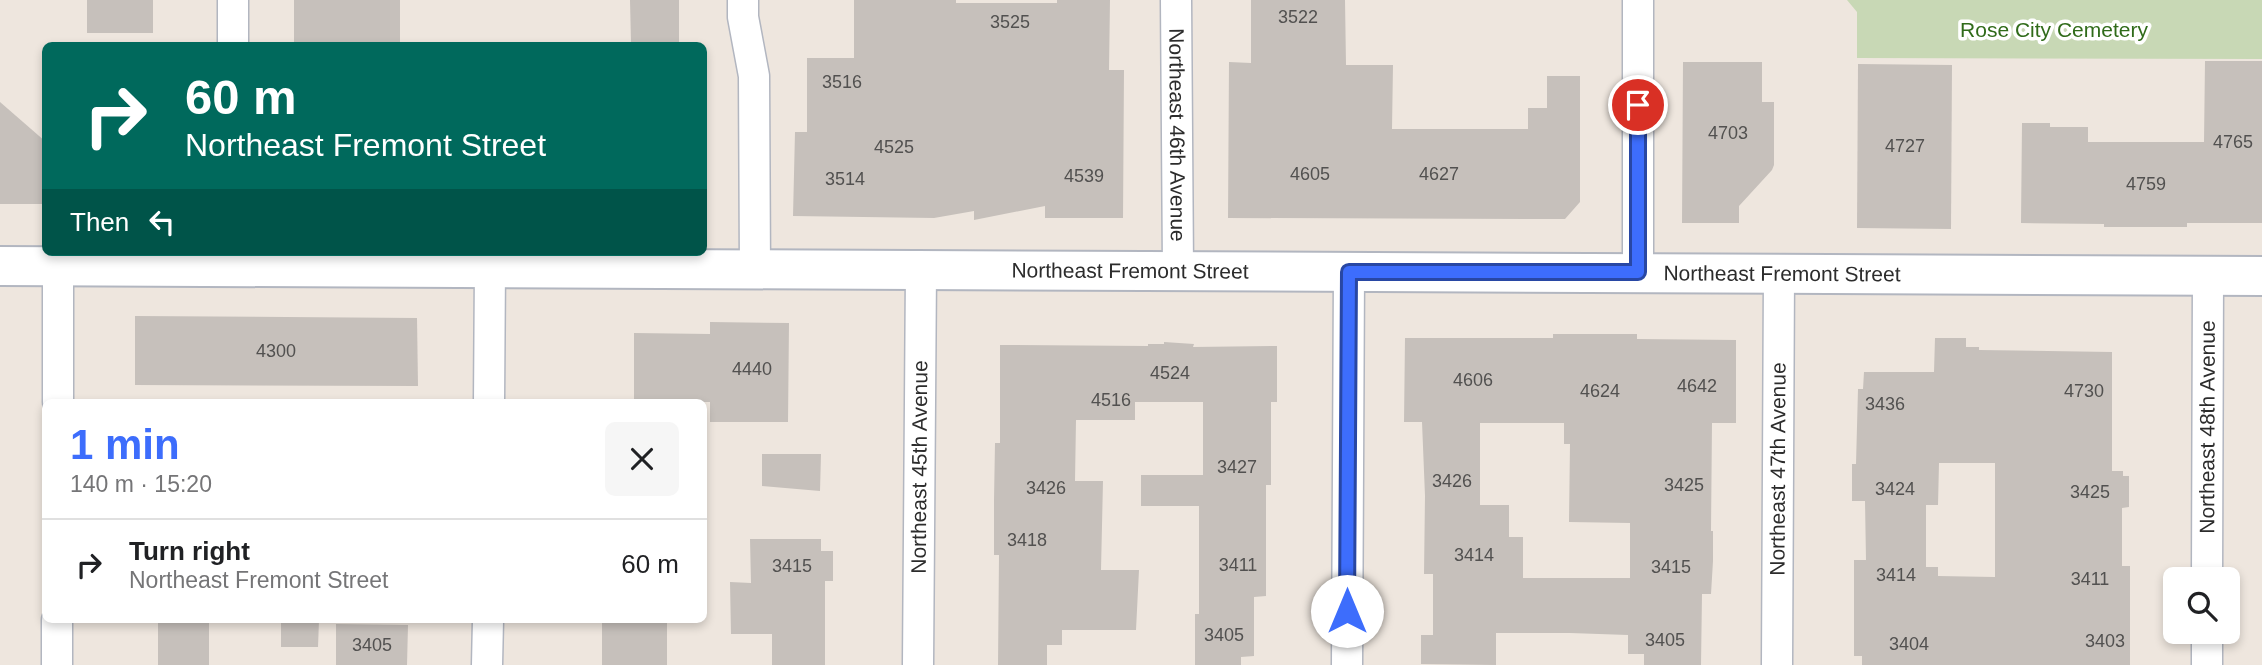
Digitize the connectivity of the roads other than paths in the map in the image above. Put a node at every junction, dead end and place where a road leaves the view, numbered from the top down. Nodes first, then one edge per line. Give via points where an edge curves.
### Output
1 (233, 0) edge
2 (743, 0) edge
3 (1175, 0) edge
4 (1638, 0) edge
5 (233, 42) edge
6 (236, 259) edge
7 (0, 266) edge
8 (58, 266) junction
9 (490, 267) junction
10 (755, 268) junction
11 (921, 270) junction
12 (1178, 270) junction
13 (1349, 272) junction
14 (1638, 272) junction
15 (1779, 273) junction
16 (2208, 276) junction
17 (2262, 276) edge
18 (58, 399) edge
19 (489, 399) edge
20 (2207, 567) edge
21 (57, 623) edge
22 (488, 623) edge
23 (2207, 644) edge
24 (57, 665) edge
25 (488, 665) edge
26 (918, 665) edge
27 (1347, 665) edge
28 (1777, 665) edge
29 (2207, 665) edge

1 - 5 street
2 - 10 street via 754,76
3 - 12 street, Northeast 46th Avenue
4 - 14 street
6 - 8 main road, Northeast Fremont Street
6 - 9 main road, Northeast Fremont Street
7 - 8 main road, Northeast Fremont Street
8 - 18 street
9 - 10 main road, Northeast Fremont Street
9 - 19 street
10 - 11 main road, Northeast Fremont Street
11 - 12 main road, Northeast Fremont Street
11 - 26 street, Northeast 45th Avenue
12 - 13 main road, Northeast Fremont Street
13 - 14 main road, Northeast Fremont Street
13 - 27 street
14 - 15 main road, Northeast Fremont Street
15 - 16 main road, Northeast Fremont Street
15 - 28 street, Northeast 47th Avenue
16 - 17 main road, Northeast Fremont Street
16 - 20 street, Northeast 48th Avenue
21 - 24 street
22 - 25 street
23 - 29 street

